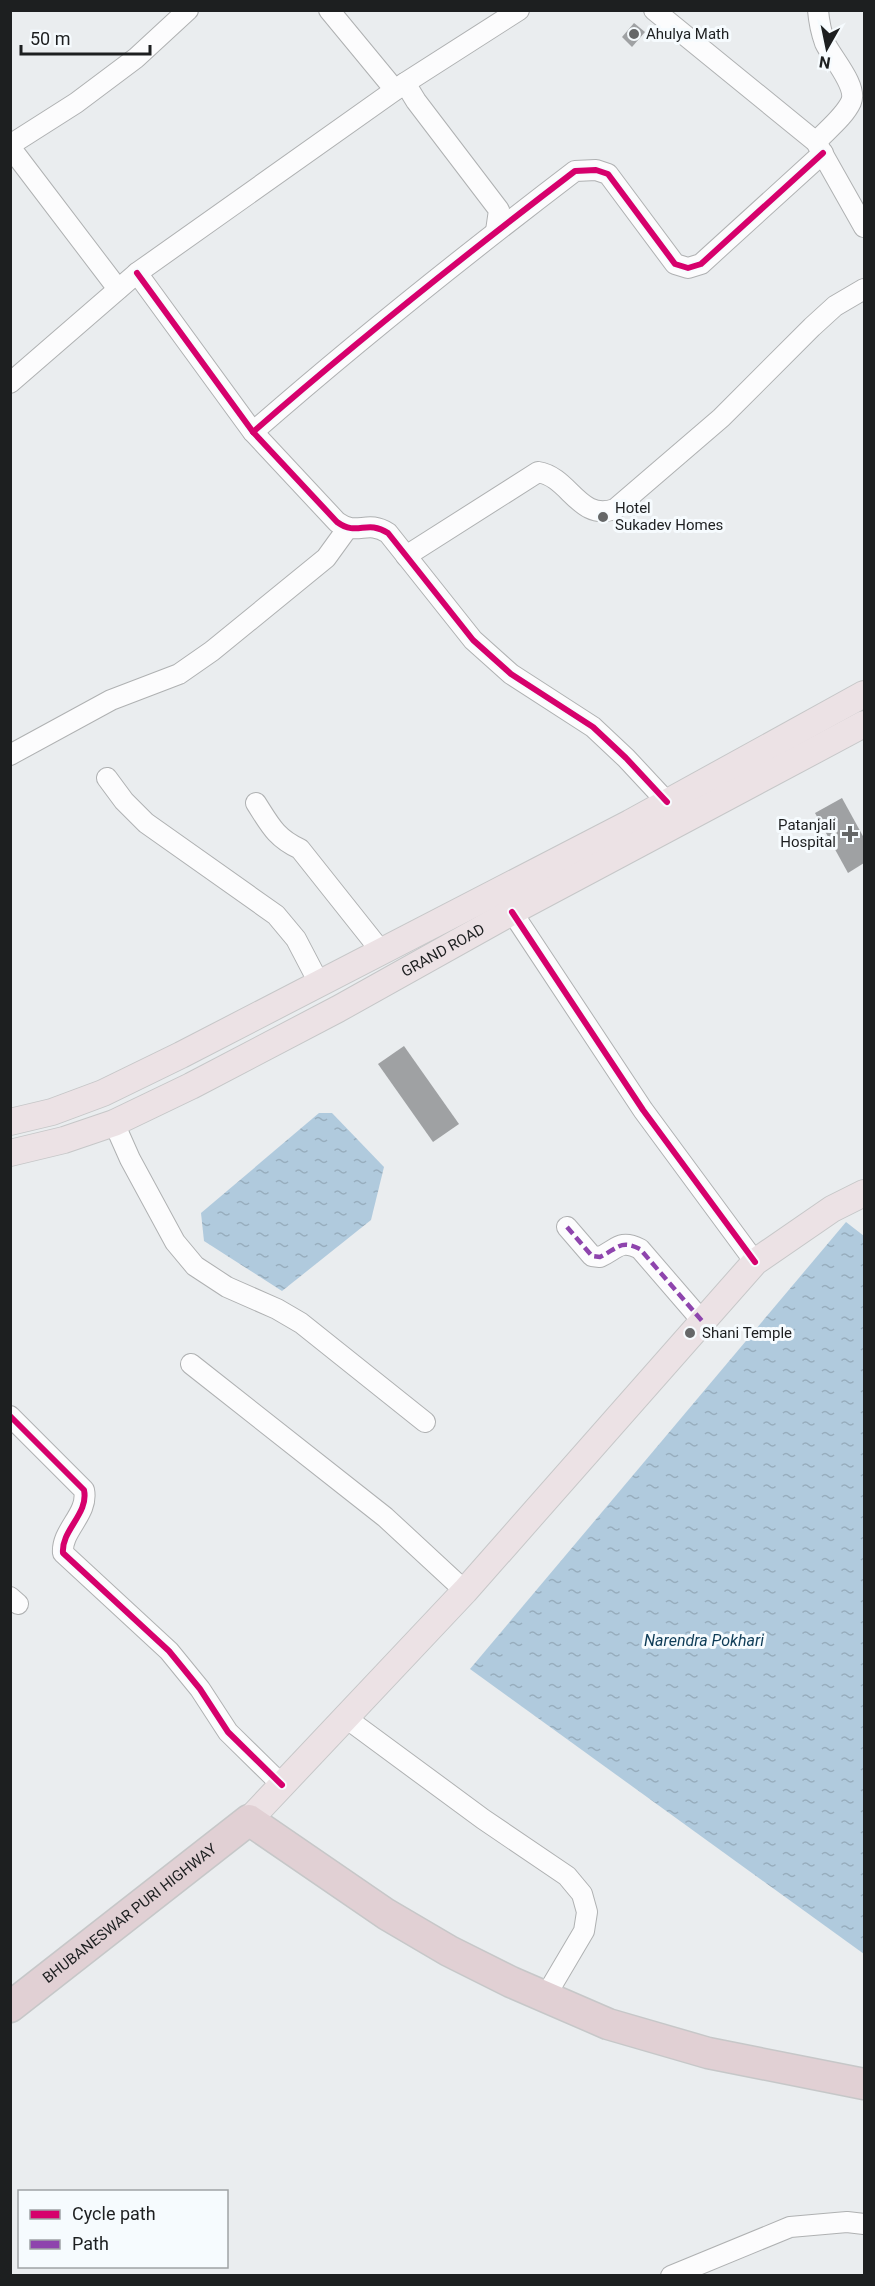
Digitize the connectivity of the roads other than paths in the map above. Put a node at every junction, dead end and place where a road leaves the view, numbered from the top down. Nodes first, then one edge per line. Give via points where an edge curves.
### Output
1 (188, 10) edge
2 (328, 10) edge
3 (519, 10) edge
4 (654, 10) edge
5 (818, 10) edge
6 (400, 87) junction
7 (10, 146) edge
8 (820, 147) junction
9 (864, 227) edge
10 (496, 231) junction
11 (137, 273) junction
12 (864, 289) edge
13 (118, 290) junction
14 (10, 382) edge
15 (253, 432) junction
16 (347, 529) junction
17 (406, 556) junction
18 (864, 694) edge
19 (864, 724) edge
20 (10, 755) edge
21 (107, 778) dead end
22 (667, 802) junction
23 (256, 803) dead end
24 (512, 912) junction
25 (381, 951) junction
26 (319, 983) junction
27 (10, 1122) edge
28 (114, 1124) junction
29 (10, 1153) edge
30 (864, 1193) edge
31 (567, 1227) dead end
32 (755, 1262) junction
33 (703, 1322) junction
34 (192, 1364) dead end
35 (10, 1416) edge
36 (425, 1422) dead end
37 (465, 1591) junction
38 (346, 1718) junction
39 (282, 1785) junction
40 (249, 1820) junction
41 (545, 1997) junction
42 (10, 2007) edge
43 (864, 2084) edge
44 (864, 2224) edge
45 (671, 2276) edge

1 - 7 street via 136,58
2 - 6 street
3 - 6 street
4 - 8 street
5 - 8 street via 825,42 852,88 852,100
6 - 10 street via 416,101 499,210
6 - 11 street
7 - 13 street
8 - 9 street
8 - 10 street via 701,264 688,268 675,264 608,174 596,170 575,171
10 - 15 street
11 - 13 street
11 - 15 street
12 - 17 street via 835,306 721,418 615,509 595,512 556,479 538,472
13 - 14 street
15 - 16 street
16 - 17 street via 379,527
16 - 20 street via 326,558 179,674 111,700
17 - 22 street via 472,640 511,674 593,727
18 - 22 main road, GRAND ROAD
19 - 24 main road, GRAND ROAD
21 - 26 street via 146,822 276,915 296,939
22 - 25 main road, GRAND ROAD
23 - 25 street via 275,834 300,849
24 - 28 main road, GRAND ROAD via 338,1009
24 - 32 street via 643,1110
25 - 26 main road, GRAND ROAD
26 - 27 main road, GRAND ROAD via 103,1093
28 - 29 main road, GRAND ROAD
28 - 36 street via 175,1242 195,1266 227,1287 301,1323
30 - 32 main road via 832,1209
31 - 33 street via 592,1256 600,1257 629,1244 640,1249
32 - 33 main road
33 - 37 main road
34 - 37 street via 385,1517
35 - 39 street via 84,1490 84,1504 63,1553 169,1651 228,1732
37 - 38 main road
38 - 39 main road
38 - 41 street via 567,1876 582,1894 587,1912 584,1931
39 - 40 main road
40 - 41 highway via 449,1952
40 - 42 highway, BHUBANESWAR PURI HIGHWAY
41 - 43 highway via 608,2024 686,2047
44 - 45 street via 790,2227

